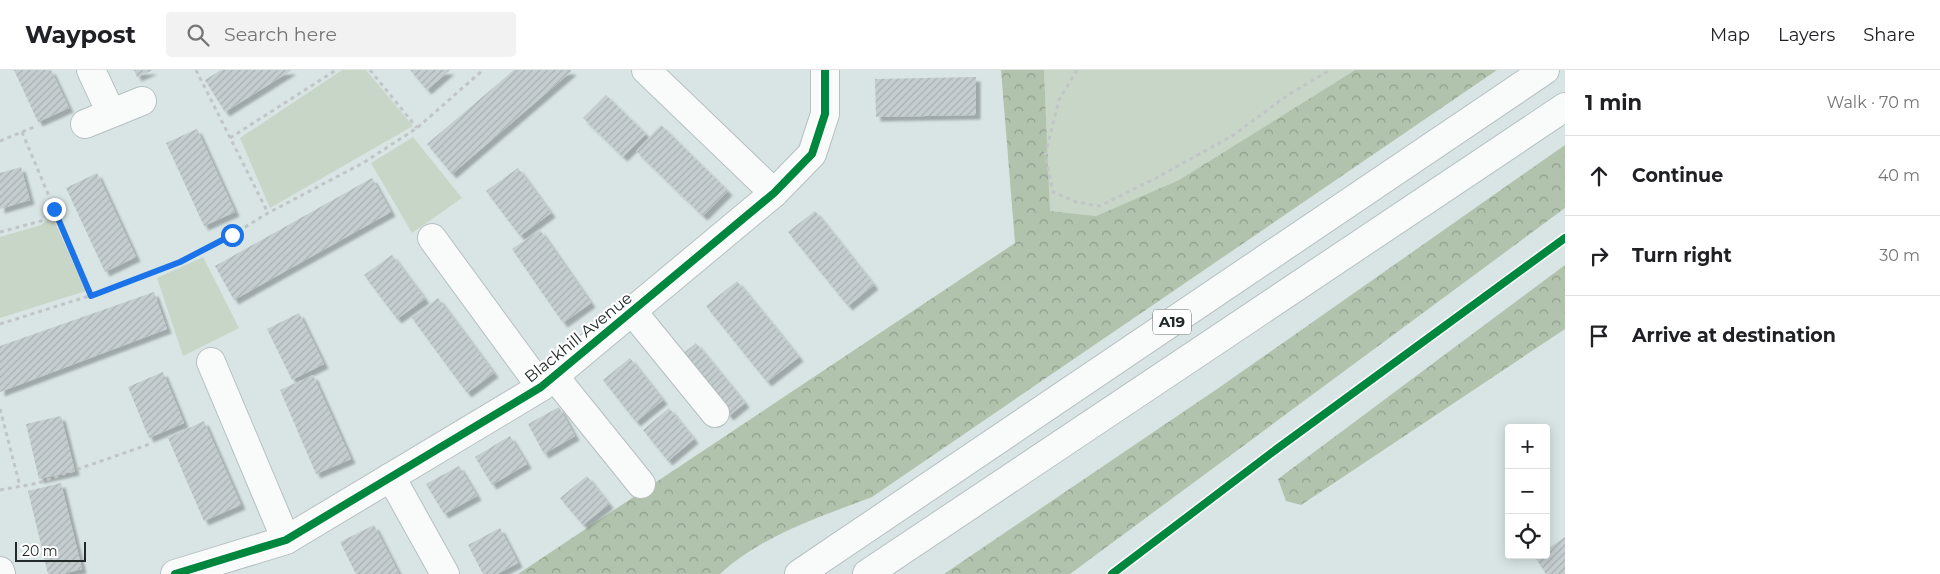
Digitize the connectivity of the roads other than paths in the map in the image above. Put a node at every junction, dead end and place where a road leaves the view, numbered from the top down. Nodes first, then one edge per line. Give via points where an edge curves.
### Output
1 (91, 70) edge
2 (646, 70) edge
3 (825, 70) edge
4 (1545, 70) edge
5 (142, 101) dead end
6 (1565, 107) edge
7 (111, 113) junction
8 (85, 124) dead end
9 (774, 193) junction
10 (432, 238) dead end
11 (632, 311) junction
12 (211, 362) dead end
13 (547, 382) junction
14 (714, 413) dead end
15 (392, 477) junction
16 (641, 484) dead end
17 (286, 540) junction
18 (175, 574) edge
19 (445, 574) edge
20 (799, 574) edge
21 (867, 574) edge

1 - 7 main road
2 - 9 main road
3 - 9 main road, Blackhill Avenue via 825,114 812,154
4 - 20 main road, A19
5 - 7 main road
6 - 21 main road, A19
7 - 8 main road
9 - 11 main road, Blackhill Avenue
10 - 13 main road, Blackhill Avenue
11 - 13 main road, Blackhill Avenue
11 - 14 main road
12 - 17 main road
13 - 15 main road, Blackhill Avenue
13 - 16 main road
15 - 17 main road, Blackhill Avenue
15 - 19 main road
17 - 18 main road, Blackhill Avenue

